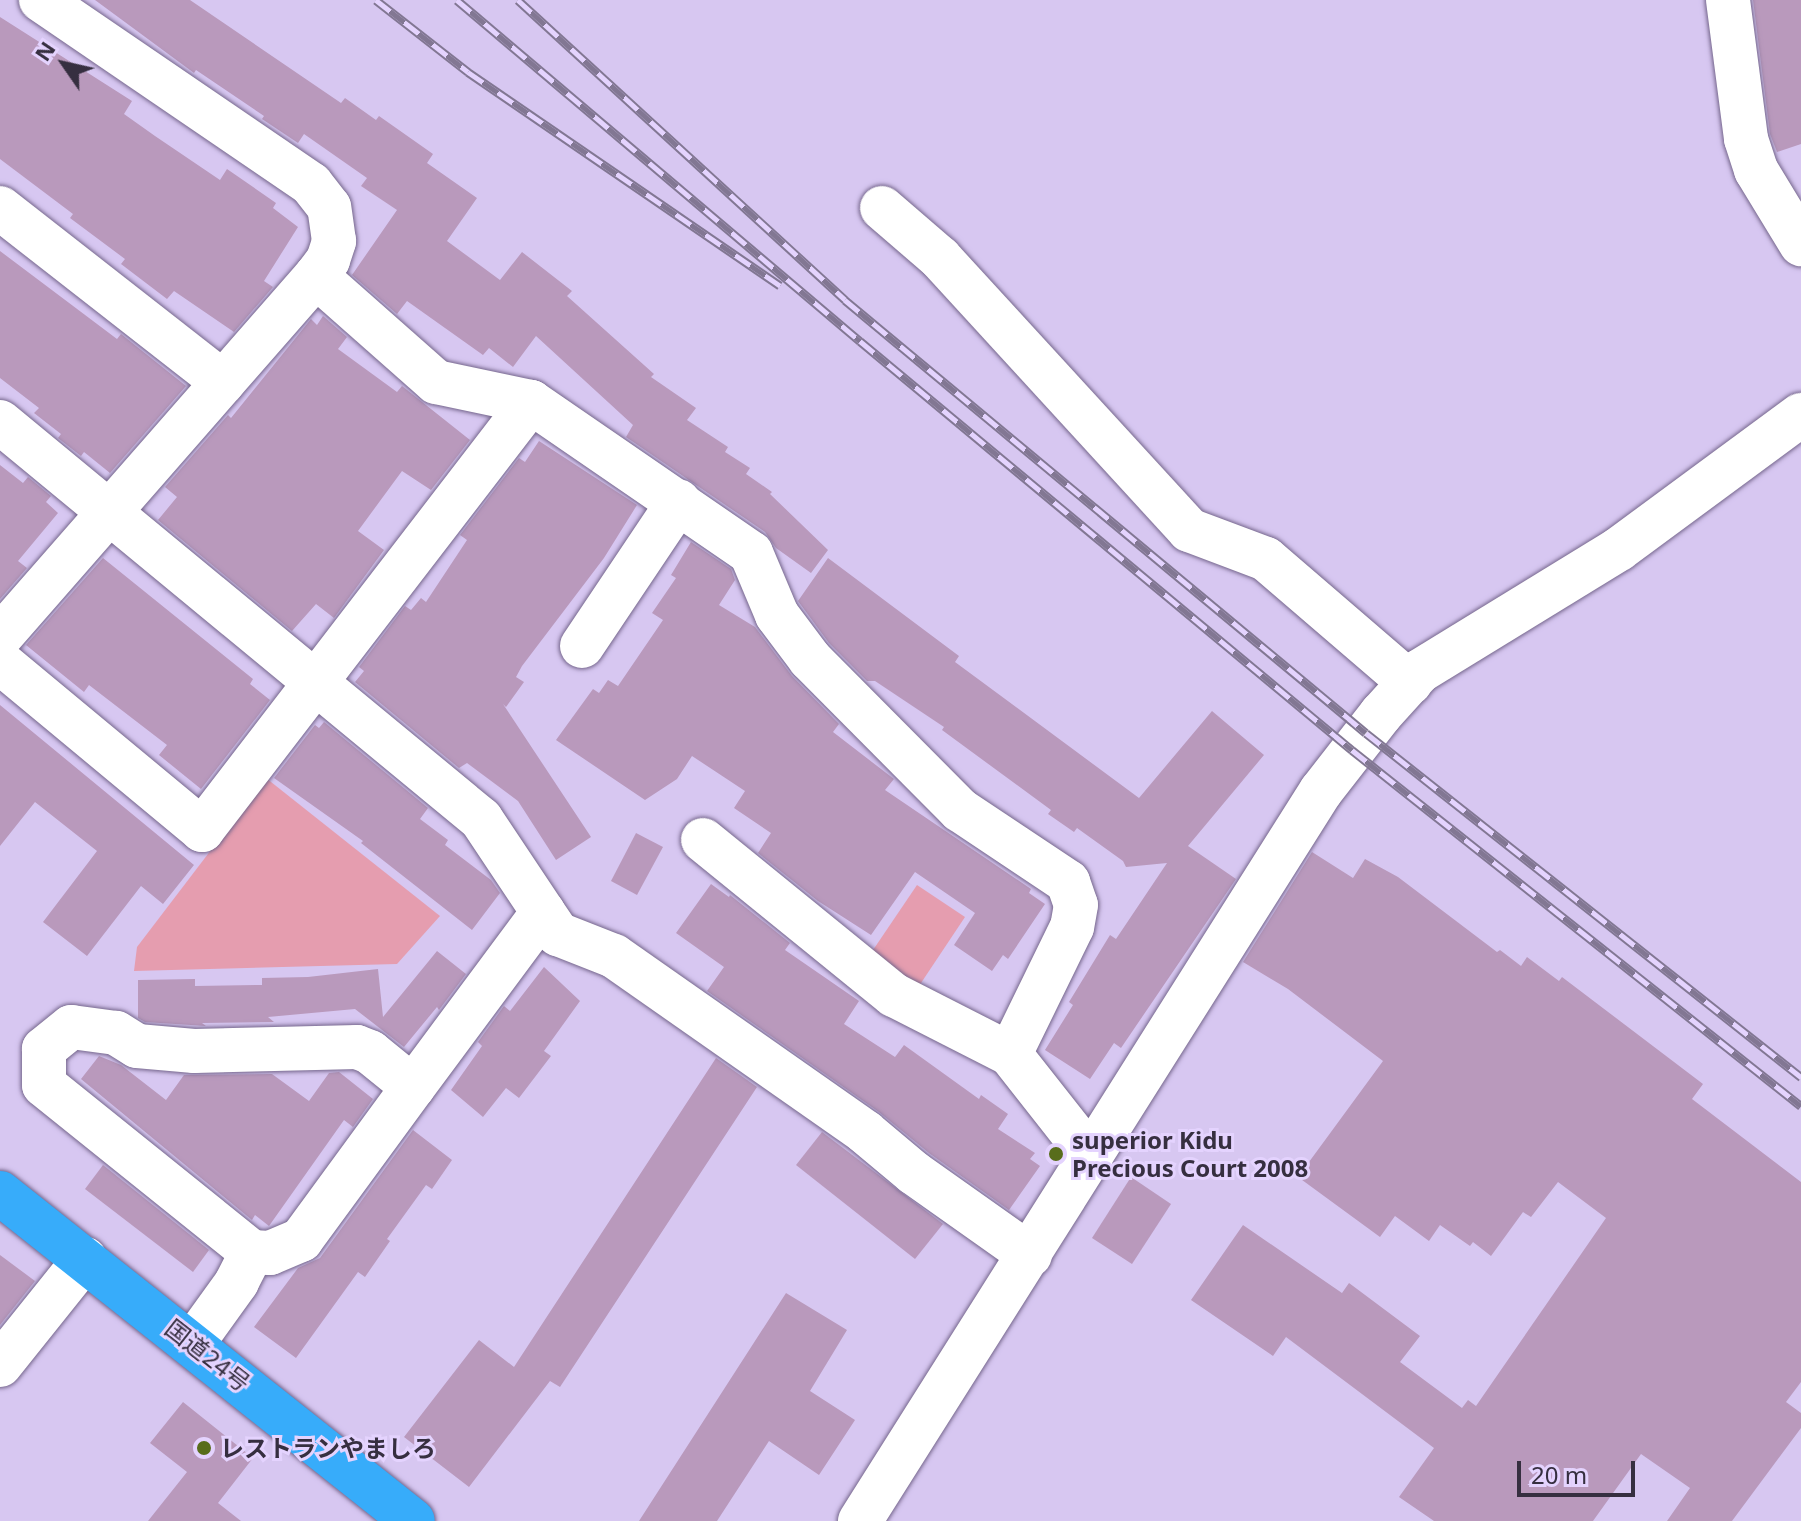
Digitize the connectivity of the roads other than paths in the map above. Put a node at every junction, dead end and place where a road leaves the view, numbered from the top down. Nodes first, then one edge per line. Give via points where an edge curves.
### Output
1 (41, 0) edge
2 (1728, 0) edge
3 (0, 208) edge
4 (882, 208) dead end
5 (1801, 244) edge
6 (316, 276) junction
7 (223, 382) junction
8 (531, 402) junction
9 (1801, 415) edge
10 (0, 422) edge
11 (679, 501) junction
12 (113, 511) junction
13 (0, 637) edge
14 (582, 646) dead end
15 (0, 662) edge
16 (314, 682) junction
17 (1410, 683) junction
18 (703, 840) dead end
19 (543, 912) junction
20 (1010, 1054) junction
21 (413, 1087) junction
22 (1091, 1157) junction
23 (0, 1193) edge
24 (252, 1252) junction
25 (1030, 1255) junction
26 (85, 1259) junction
27 (193, 1343) junction
28 (0, 1365) edge
29 (413, 1521) edge
30 (860, 1521) edge

1 - 6 street via 311,184 329,207 333,222 334,241
2 - 5 street via 1746,139 1756,170
3 - 7 street
4 - 17 street via 940,258 1189,530 1266,559
6 - 7 street
6 - 8 street via 436,382
7 - 12 street
8 - 11 street
8 - 16 street
9 - 17 street via 1619,549 1420,671
10 - 12 street
11 - 14 street
11 - 20 street via 751,553 777,615 810,659 960,810 1068,882 1076,905 1072,927
12 - 13 street
12 - 16 street
15 - 16 street via 202,830
16 - 19 street via 481,819
17 - 22 street via 1321,791
18 - 20 street via 894,995
19 - 21 street
19 - 25 street via 558,934 614,956
20 - 22 street
21 - 24 street via 301,1240 270,1253
21 - 24 street via 357,1047 180,1050 137,1046 116,1033 71,1027 44,1049 44,1085
22 - 25 street
23 - 26 highway, 国道24号
24 - 27 street
25 - 30 street
26 - 27 highway, 国道24号
26 - 28 street
27 - 29 highway, 国道24号

